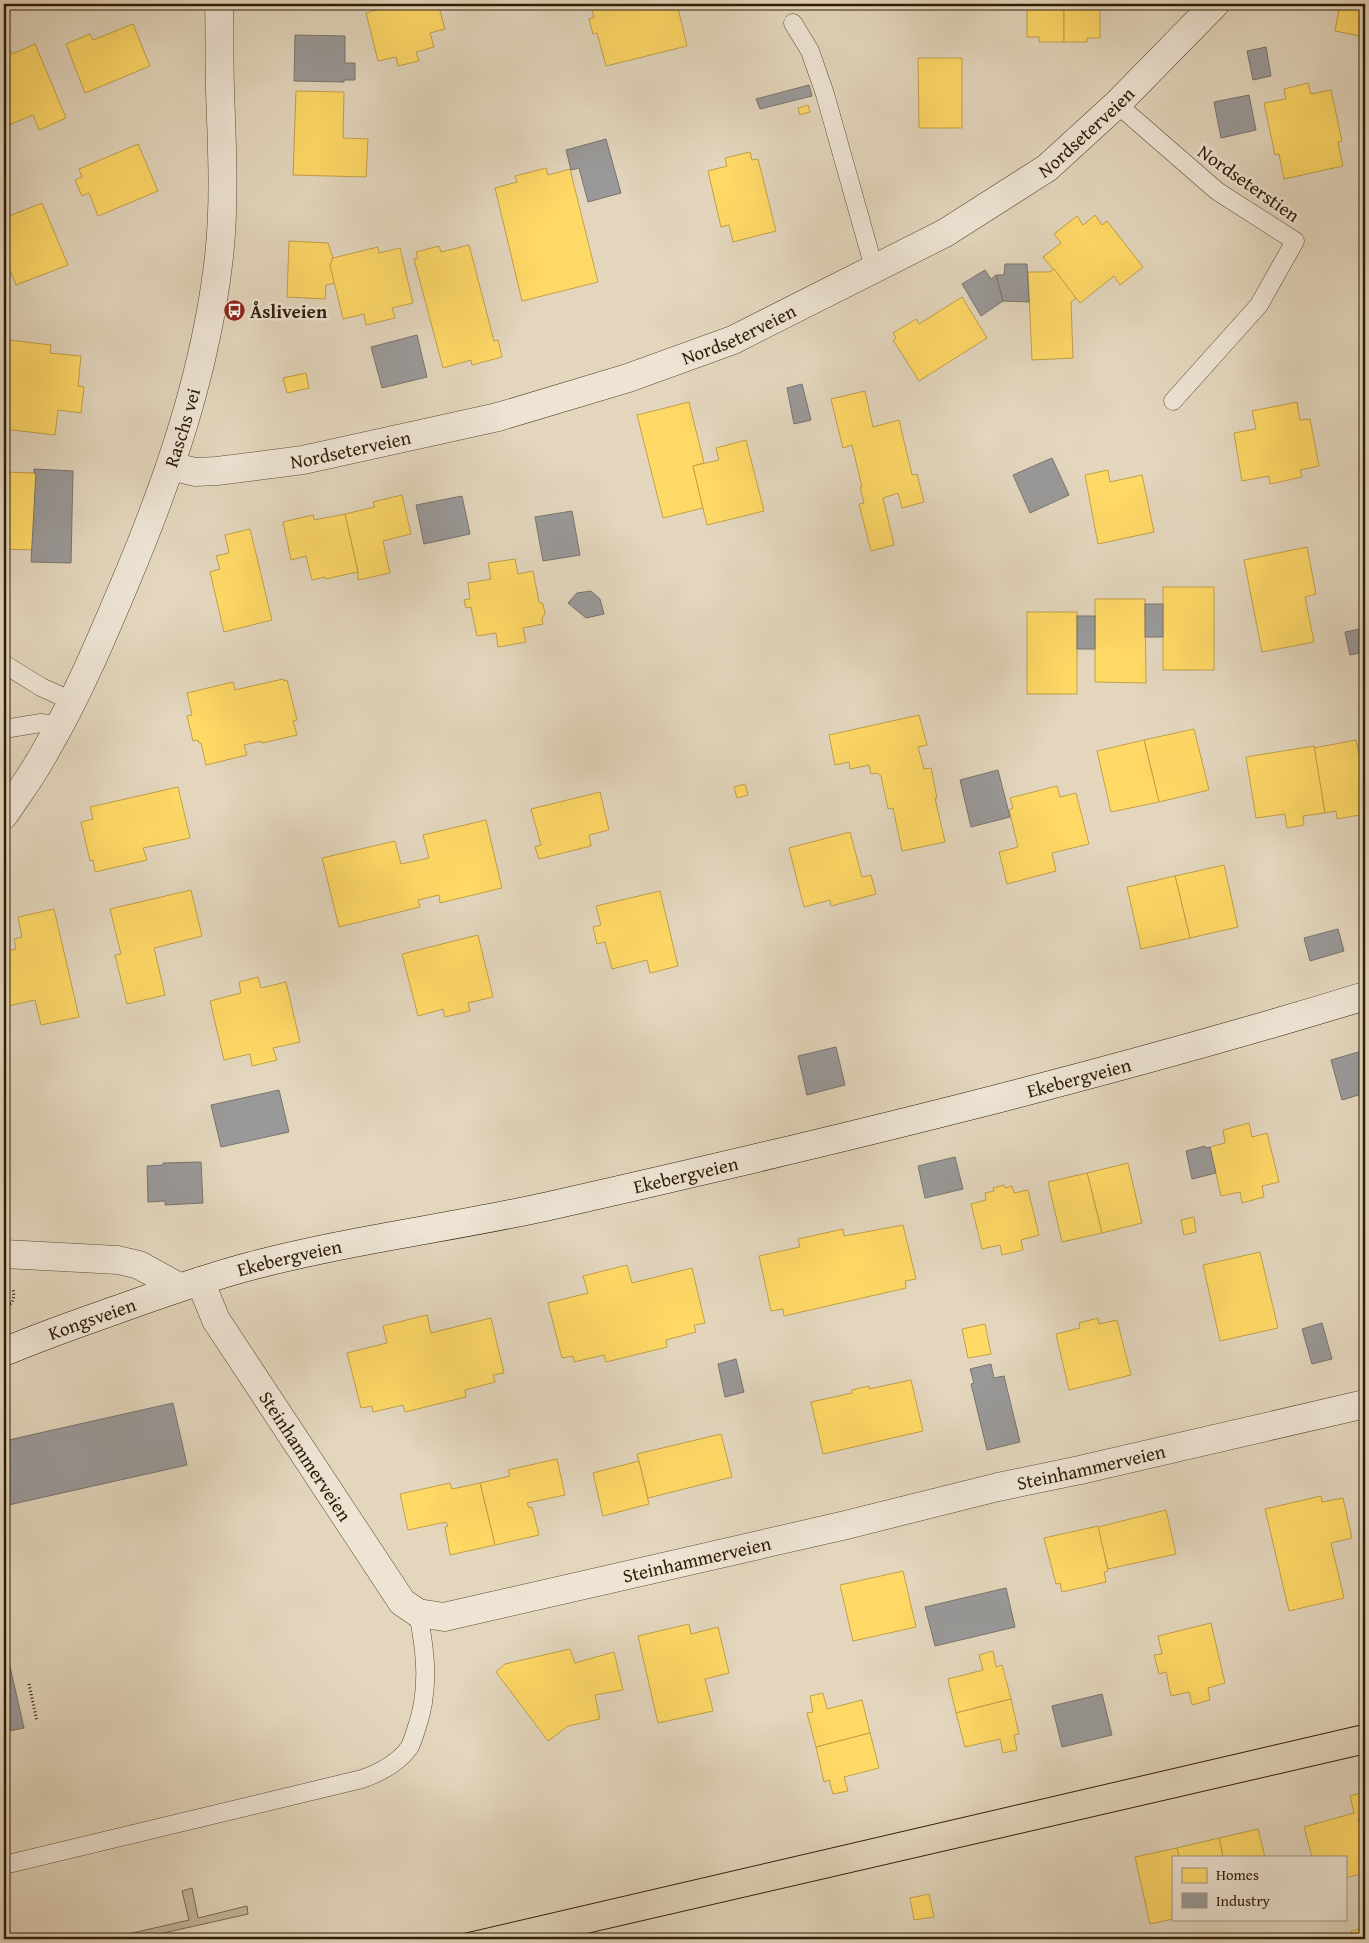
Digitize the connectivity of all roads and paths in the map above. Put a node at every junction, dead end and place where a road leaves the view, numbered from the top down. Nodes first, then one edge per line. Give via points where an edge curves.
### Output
1 (219, 4) edge
2 (1216, 4) edge
3 (793, 24) dead end
4 (1118, 104) junction
5 (874, 268) junction
6 (1173, 401) dead end
7 (171, 466) junction
8 (4, 664) edge
9 (66, 713) junction
10 (4, 729) edge
11 (4, 815) edge
12 (1365, 996) edge
13 (4, 1254) edge
14 (10, 1283) dead end
15 (190, 1284) junction
16 (4, 1307) edge
17 (4, 1352) edge
18 (1365, 1404) edge
19 (418, 1613) junction
20 (29, 1684) dead end
21 (37, 1721) dead end
22 (4, 1865) edge

1 - 7 street, Raschs vei via 223,170 219,256 202,353
2 - 4 street, Nordseterveien
3 - 5 lane via 810,51 825,94
4 - 5 street, Nordseterveien via 1047,168 945,233
4 - 6 lane, Nordseterstien via 1217,191 1295,241 1259,305
5 - 7 street, Nordseterveien via 733,340 628,378 498,417 303,460 195,472
7 - 9 street, Raschs vei via 148,528
8 - 9 lane via 41,688
9 - 10 lane via 41,723
9 - 11 street, Raschs vei via 46,751
12 - 15 street, Ekebergveien via 1112,1069 881,1128 545,1207 294,1255
13 - 15 street via 118,1260
14 - 16 path via 13,1300
15 - 17 street, Kongsveien
15 - 19 street, Steinhammerveien via 402,1602
18 - 19 street, Steinhammerveien via 444,1617
19 - 22 lane via 426,1670 423,1708 410,1746 385,1769 362,1779
20 - 21 path

